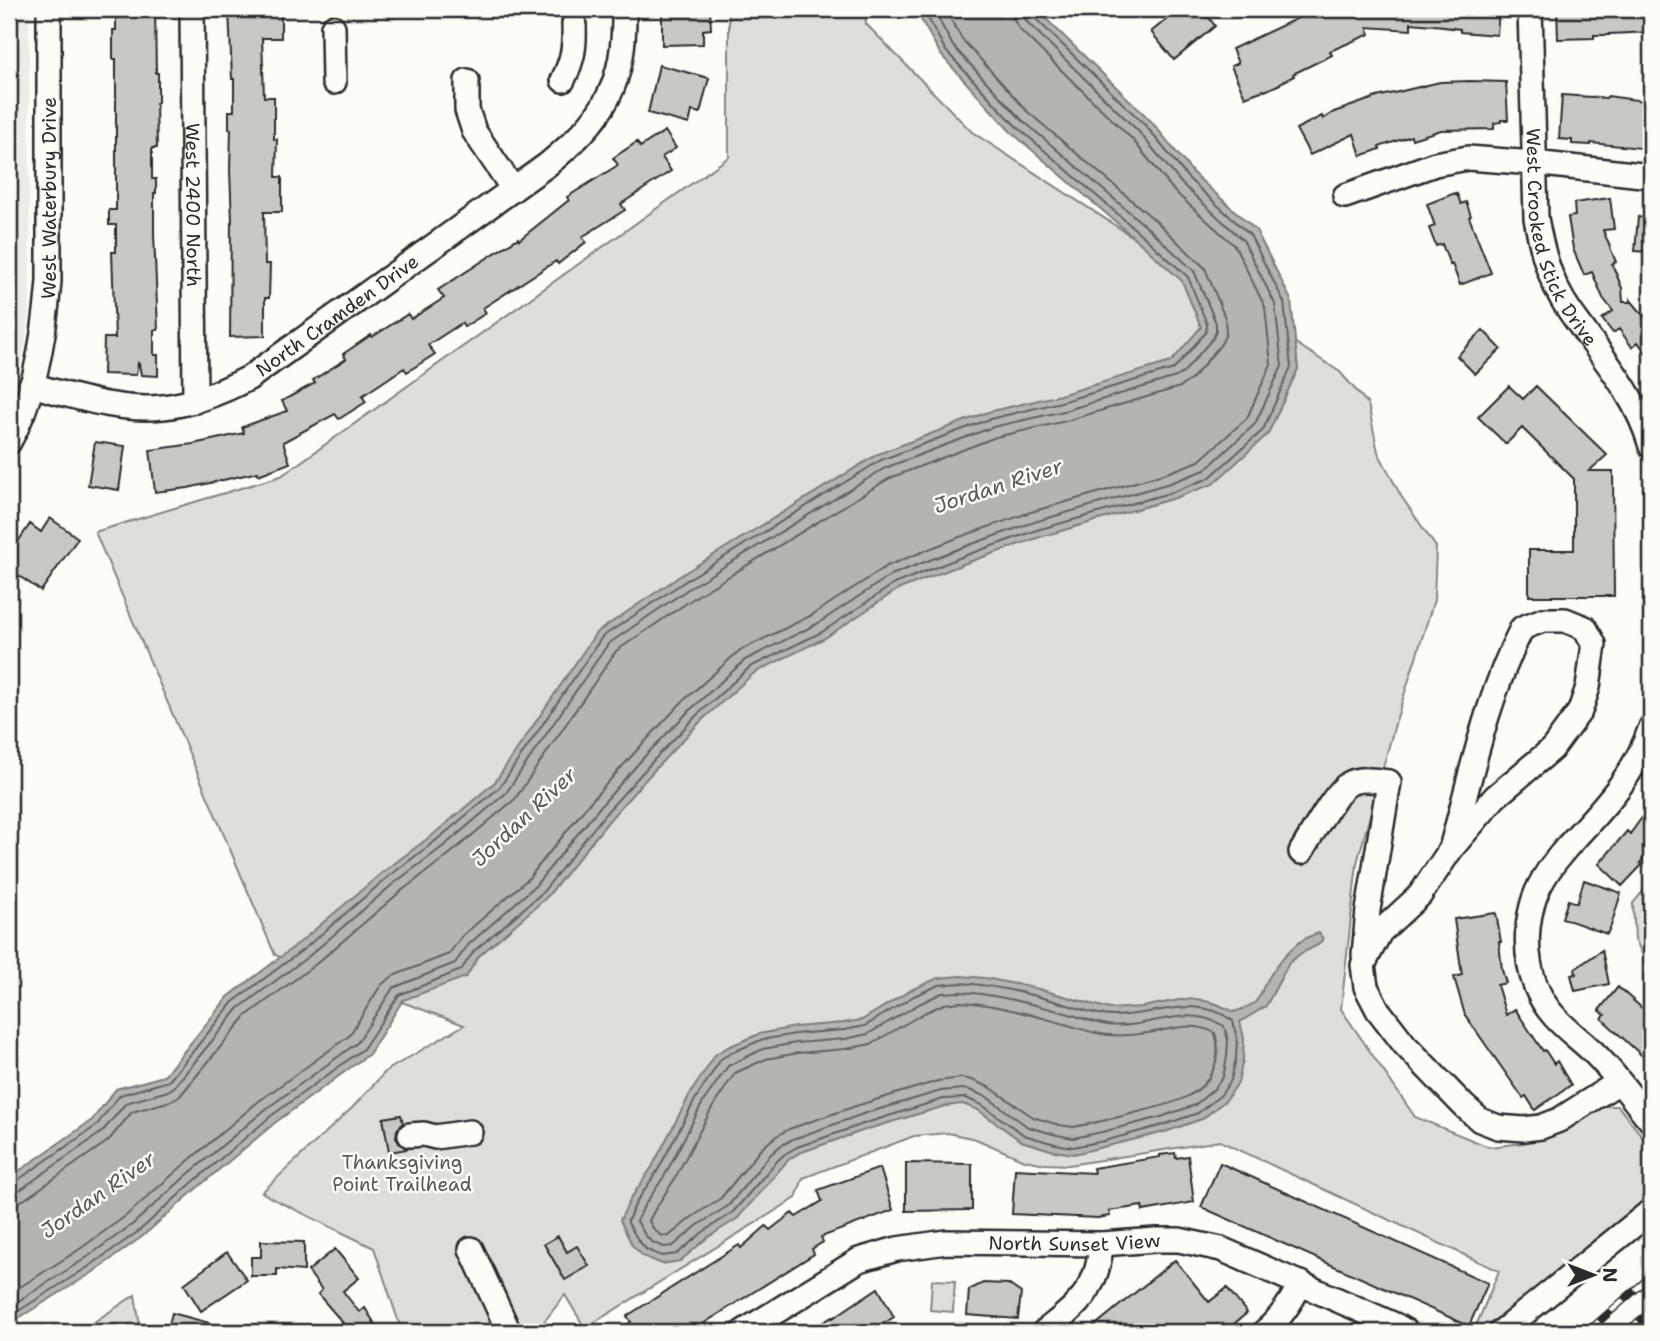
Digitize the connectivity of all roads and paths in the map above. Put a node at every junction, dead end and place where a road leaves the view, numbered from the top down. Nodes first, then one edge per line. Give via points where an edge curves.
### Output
1 (49, 9) edge
2 (192, 9) edge
3 (624, 9) edge
4 (1530, 9) edge
5 (574, 24) dead end
6 (333, 27) dead end
7 (563, 80) dead end
8 (467, 81) dead end
9 (334, 82) dead end
10 (1534, 163) junction
11 (1651, 176) edge
12 (513, 189) junction
13 (1345, 196) dead end
14 (31, 385) junction
15 (195, 401) junction
16 (9, 442) edge
17 (1651, 443) edge
18 (1651, 727) edge
19 (1451, 849) junction
20 (1301, 852) dead end
21 (1363, 965) junction
22 (1619, 1082) junction
23 (1651, 1121) edge
24 (470, 1132) dead end
25 (410, 1135) dead end
26 (1651, 1211) edge
27 (1102, 1244) junction
28 (471, 1249) dead end
29 (1301, 1283) junction
30 (509, 1332) edge
31 (743, 1332) edge
32 (1044, 1332) edge
33 (1264, 1332) edge
34 (1407, 1332) edge
35 (1501, 1332) edge

1 - 14 street, West Waterbury Drive via 49,281
2 - 15 street, West 2400 North
3 - 12 street, North Cramden Drive via 621,56 614,85 601,110 573,143
4 - 10 street, West Crooked Stick Drive
5 - 7 street via 575,43
6 - 9 street
8 - 12 street via 467,110 474,131
10 - 11 street
10 - 13 street via 1452,160
10 - 17 street, West Crooked Stick Drive via 1541,244 1560,298 1622,384
12 - 15 street, North Cramden Drive via 249,378
14 - 15 street, North Cramden Drive via 133,407 162,408
14 - 16 street, West Waterbury Drive
18 - 22 street via 1636,764 1612,799 1564,850 1540,885 1528,926 1527,952 1540,996 1553,1016
19 - 19 street via 1495,797 1552,749 1580,711 1594,644 1585,628 1565,620 1544,620 1522,628 1481,737
19 - 21 street via 1420,895 1380,932
20 - 21 street via 1349,783 1390,782
21 - 22 street via 1366,987 1378,1010 1405,1045 1480,1120 1498,1127 1541,1127
22 - 23 street
24 - 25 street via 435,1138
26 - 35 street
27 - 29 street, North Sunset View via 1179,1240 1200,1244
27 - 31 street, North Sunset View via 946,1242 897,1249 859,1260
27 - 32 street via 1090,1287 1079,1303
28 - 30 street
29 - 33 street via 1289,1305
29 - 34 street, North Sunset View

